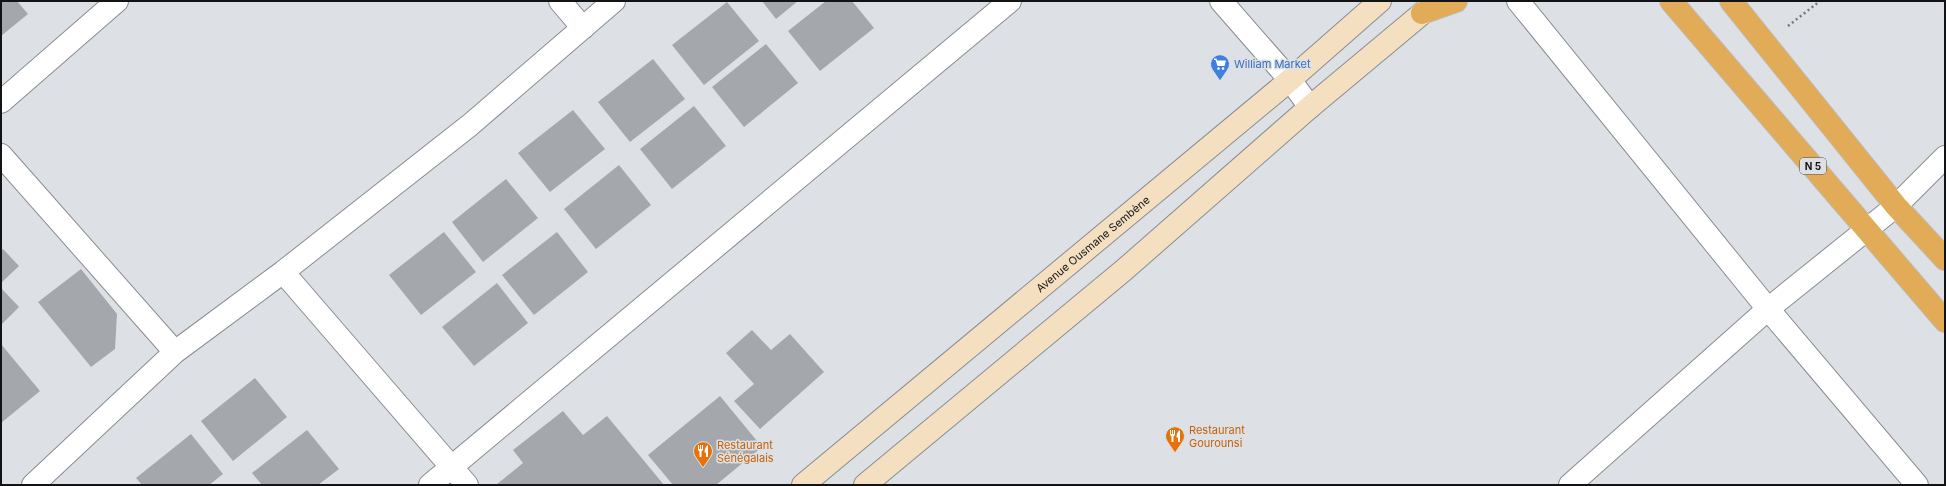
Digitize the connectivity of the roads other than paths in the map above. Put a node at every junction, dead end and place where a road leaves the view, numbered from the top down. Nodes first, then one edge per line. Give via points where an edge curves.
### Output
1 (117, 1) edge
2 (560, 1) edge
3 (614, 1) edge
4 (1010, 1) edge
5 (1221, 1) edge
6 (1380, 1) edge
7 (1456, 1) edge
8 (1518, 1) edge
9 (1657, 1) edge
10 (1731, 1) edge
11 (1429, 7) edge
12 (1676, 7) edge
13 (583, 28) junction
14 (1290, 80) junction
15 (1, 102) edge
16 (1310, 107) junction
17 (1, 155) edge
18 (1945, 157) edge
19 (1896, 206) junction
20 (1867, 228) junction
21 (1945, 259) edge
22 (283, 272) junction
23 (1768, 310) junction
24 (1945, 321) edge
25 (175, 352) junction
26 (451, 467) junction
27 (32, 485) edge
28 (430, 485) edge
29 (467, 485) edge
30 (803, 485) edge
31 (865, 485) edge
32 (1570, 485) edge
33 (1917, 485) edge

1 - 15 street
2 - 13 street
3 - 13 street
4 - 26 street
5 - 14 street
6 - 14 main road, Avenue Ousmane Sembène
7 - 11 highway
8 - 23 street
9 - 12 highway
10 - 19 highway
11 - 16 main road
12 - 20 highway, N 5
13 - 22 street via 470,125
14 - 16 street
14 - 30 main road, Avenue Ousmane Sembène
16 - 31 main road via 1124,270
17 - 25 street
18 - 19 street
19 - 20 street
19 - 21 highway
20 - 23 street
20 - 24 highway, N 5
22 - 25 street
22 - 26 street
23 - 32 street
23 - 33 street
25 - 27 street
26 - 28 street
26 - 29 street

